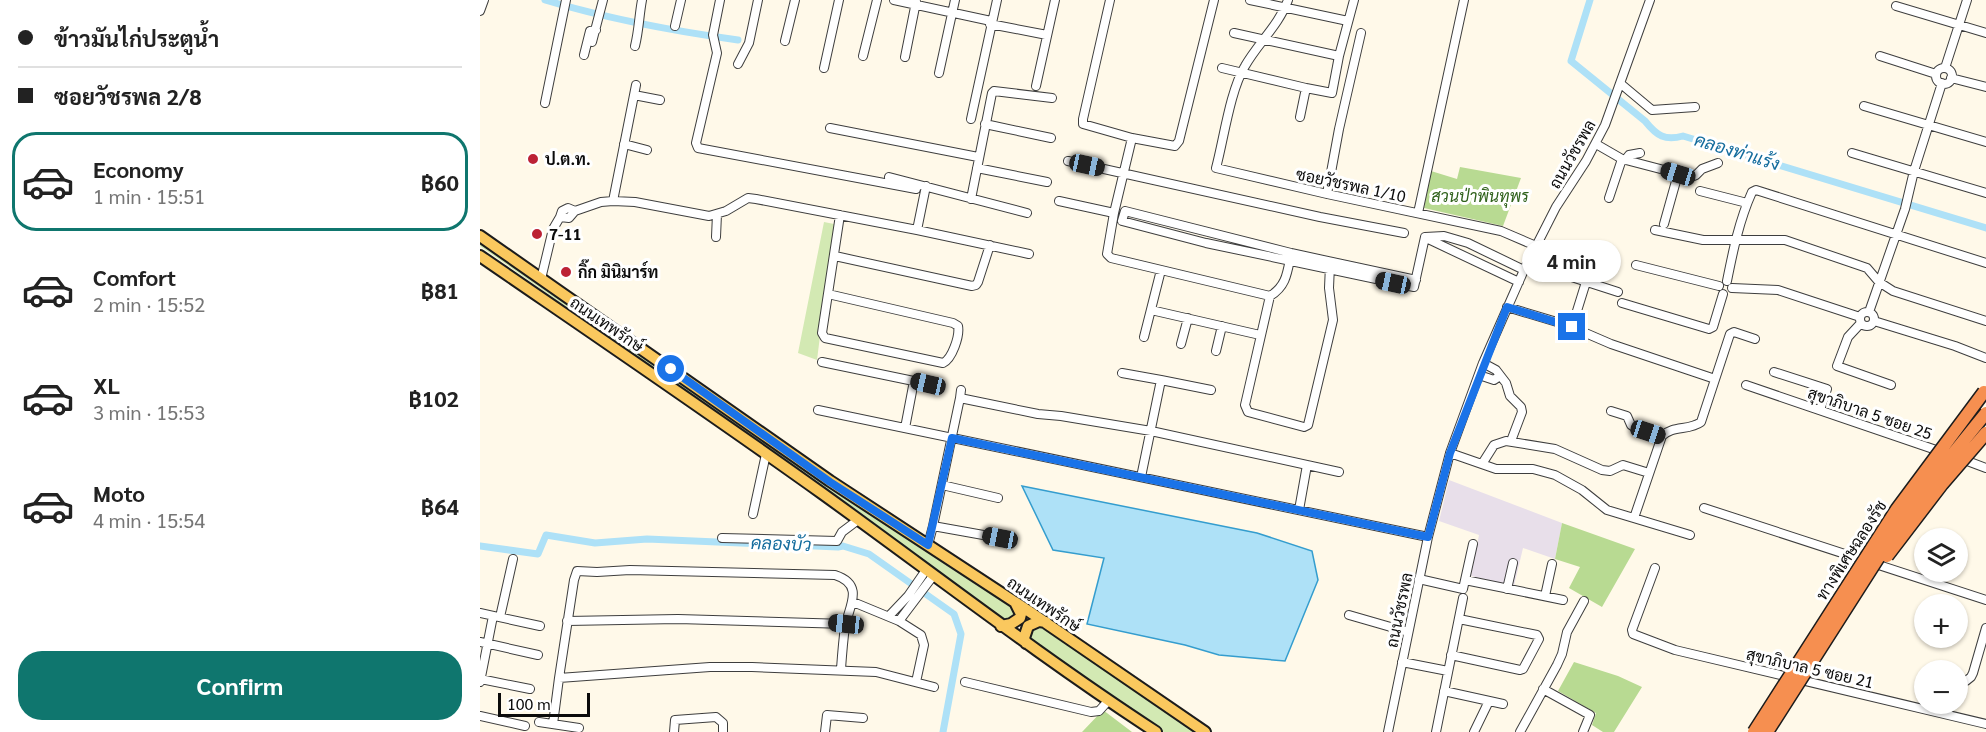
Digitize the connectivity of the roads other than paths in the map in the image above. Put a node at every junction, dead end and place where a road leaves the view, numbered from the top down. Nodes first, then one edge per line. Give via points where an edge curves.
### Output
1 (484, 0) edge
2 (603, 0) edge
3 (642, 0) edge
4 (681, 0) edge
5 (720, 0) edge
6 (758, 0) edge
7 (795, 0) edge
8 (839, 0) edge
9 (877, 0) edge
10 (894, 0) edge
11 (955, 0) edge
12 (997, 0) edge
13 (1055, 0) edge
14 (1110, 0) edge
15 (1214, 0) edge
16 (1250, 0) edge
17 (1354, 0) edge
18 (1464, 0) edge
19 (1650, 0) edge
20 (1967, 0) edge
21 (916, 2) edge
22 (565, 4) edge
23 (1287, 4) edge
24 (1896, 6) dead end
25 (480, 11) edge
26 (952, 12) junction
27 (1348, 21) junction
28 (991, 22) junction
29 (1959, 25) junction
30 (675, 26) dead end
31 (596, 30) junction
32 (1234, 33) dead end
33 (1361, 33) dead end
34 (1986, 33) edge
35 (1047, 35) junction
36 (1263, 40) junction
37 (785, 41) dead end
38 (592, 42) dead end
39 (635, 46) dead end
40 (584, 55) dead end
41 (864, 56) dead end
42 (1339, 56) junction
43 (1880, 56) dead end
44 (905, 57) dead end
45 (738, 64) dead end
46 (824, 68) dead end
47 (1222, 68) dead end
48 (1946, 68) junction
49 (939, 73) dead end
50 (1242, 73) junction
51 (1936, 74) junction
52 (1951, 78) junction
53 (1942, 83) junction
54 (636, 85) dead end
55 (1036, 86) dead end
56 (1620, 87) junction
57 (1986, 87) edge
58 (1306, 88) junction
59 (634, 95) junction
60 (1052, 98) dead end
61 (660, 100) dead end
62 (545, 103) dead end
63 (1864, 106) dead end
64 (1695, 107) dead end
65 (1300, 117) dead end
66 (971, 119) dead end
67 (985, 124) junction
68 (1928, 125) junction
69 (830, 128) dead end
70 (1051, 138) dead end
71 (1132, 138) junction
72 (1986, 142) edge
73 (624, 144) junction
74 (1596, 144) junction
75 (648, 150) dead end
76 (1640, 153) dead end
77 (1852, 153) dead end
78 (978, 157) junction
79 (1624, 159) junction
80 (1068, 161) dead end
81 (1718, 163) dead end
82 (977, 168) junction
83 (1914, 171) junction
84 (1124, 173) junction
85 (1678, 174) junction
86 (889, 177) dead end
87 (1047, 182) dead end
88 (926, 186) junction
89 (916, 189) dead end
90 (1700, 191) dead end
91 (1986, 193) edge
92 (1327, 194) junction
93 (1609, 198) dead end
94 (971, 199) junction
95 (613, 201) junction
96 (1059, 201) dead end
97 (1747, 203) junction
98 (1027, 213) dead end
99 (1114, 213) junction
100 (1418, 213) junction
101 (717, 214) junction
102 (840, 214) junction
103 (1664, 224) dead end
104 (917, 230) junction
105 (1655, 230) dead end
106 (1404, 233) dead end
107 (1208, 234) junction
108 (1895, 235) junction
109 (480, 236) edge
110 (716, 237) dead end
111 (1425, 237) junction
112 (1735, 240) junction
113 (1206, 243) junction
114 (990, 245) junction
115 (1536, 246) junction
116 (1291, 253) junction
117 (1029, 254) dead end
118 (480, 256) edge
119 (835, 256) junction
120 (1332, 261) junction
121 (1289, 262) junction
122 (1986, 262) edge
123 (1636, 265) dead end
124 (1161, 270) junction
125 (1329, 270) junction
126 (1524, 270) junction
127 (1556, 272) dead end
128 (541, 279) junction
129 (1416, 280) junction
130 (1519, 282) junction
131 (1586, 282) junction
132 (1879, 282) junction
133 (1729, 285) junction
134 (1719, 286) junction
135 (1618, 292) dead end
136 (828, 294) junction
137 (1723, 294) junction
138 (1270, 296) junction
139 (1622, 303) dead end
140 (1507, 307) junction
141 (1151, 310) junction
142 (1869, 312) junction
143 (1188, 318) junction
144 (1860, 320) junction
145 (1874, 321) junction
146 (1986, 321) edge
147 (1222, 326) junction
148 (1572, 327) junction
149 (1260, 335) junction
150 (1144, 337) dead end
151 (1755, 339) dead end
152 (1181, 344) dead end
153 (1216, 351) dead end
154 (1986, 358) edge
155 (822, 362) dead end
156 (1483, 363) junction
157 (1774, 372) dead end
158 (1122, 373) dead end
159 (1479, 375) junction
160 (1500, 376) junction
161 (1715, 379) junction
162 (1161, 380) junction
163 (914, 381) junction
164 (928, 384) dead end
165 (1746, 385) dead end
166 (1891, 385) dead end
167 (1211, 390) dead end
168 (1984, 392) dead end
169 (818, 410) dead end
170 (1820, 410) junction
171 (1611, 411) dead end
172 (1986, 413) edge
173 (905, 428) junction
174 (1151, 432) junction
175 (1986, 433) edge
176 (1662, 436) junction
177 (952, 438) junction
178 (1511, 441) junction
179 (1450, 453) junction
180 (766, 454) junction
181 (1482, 464) junction
182 (1307, 465) junction
183 (1986, 468) edge
184 (1339, 472) dead end
185 (1649, 473) junction
186 (1141, 477) junction
187 (942, 485) junction
188 (998, 498) dead end
189 (1704, 508) dead end
190 (1299, 510) junction
191 (753, 514) dead end
192 (1634, 518) junction
193 (858, 520) junction
194 (933, 526) junction
195 (1690, 535) dead end
196 (1428, 537) junction
197 (722, 538) dead end
198 (1000, 538) dead end
199 (1473, 544) dead end
200 (928, 545) junction
201 (513, 559) dead end
202 (1513, 563) dead end
203 (1552, 564) dead end
204 (1655, 568) dead end
205 (929, 573) junction
206 (1419, 579) junction
207 (1465, 580) junction
208 (1862, 585) junction
209 (1508, 589) junction
210 (1545, 596) junction
211 (1463, 598) dead end
212 (911, 599) junction
213 (1563, 600) dead end
214 (1986, 600) edge
215 (1014, 601) junction
216 (1584, 601) dead end
217 (853, 602) junction
218 (480, 613) edge
219 (1349, 615) dead end
220 (497, 616) junction
221 (889, 616) junction
222 (1459, 619) junction
223 (567, 621) junction
224 (898, 621) junction
225 (1046, 622) junction
226 (846, 624) junction
227 (540, 626) dead end
228 (1001, 626) junction
229 (1986, 628) edge
230 (1408, 632) junction
231 (484, 643) edge
232 (1026, 643) junction
233 (538, 655) dead end
234 (1451, 655) junction
235 (1402, 662) junction
236 (841, 669) junction
237 (1448, 671) junction
238 (559, 678) junction
239 (480, 680) edge
240 (1968, 680) edge
241 (916, 682) junction
242 (965, 682) dead end
243 (934, 687) dead end
244 (530, 689) dead end
245 (1543, 689) junction
246 (1444, 691) junction
247 (1108, 701) junction
248 (1489, 701) junction
249 (1503, 704) dead end
250 (480, 716) edge
251 (863, 718) dead end
252 (539, 722) dead end
253 (553, 724) junction
254 (1986, 724) edge
255 (525, 726) dead end
256 (579, 728) dead end
257 (1388, 731) edge
258 (674, 732) edge
259 (723, 732) edge
260 (825, 732) edge
261 (1156, 732) edge
262 (1205, 732) edge
263 (1436, 732) edge
264 (1474, 732) edge
265 (1520, 732) edge
266 (1583, 732) edge
267 (1754, 732) edge
268 (1767, 732) edge

1 - 25 street
2 - 31 street
3 - 39 street
4 - 30 street
5 - 89 street via 714,38 717,53 698,148
6 - 45 street via 752,33
7 - 37 street
8 - 46 street
9 - 41 street
10 - 21 street
11 - 26 street
12 - 28 street
13 - 35 street
14 - 71 street via 1083,124
15 - 71 street via 1178,144
16 - 23 street
17 - 27 street
18 - 100 street
19 - 56 street, ถนนวัชรพล
20 - 29 street
21 - 26 street
21 - 44 street
22 - 62 street
23 - 27 street
23 - 36 street
24 - 29 street
26 - 28 street
26 - 49 street
27 - 42 street
28 - 35 street via 1003,28
28 - 66 street
29 - 34 street
29 - 48 street
31 - 38 street
31 - 40 street via 590,31
32 - 36 street
33 - 92 street
35 - 55 street
36 - 42 street
36 - 50 street
42 - 58 street via 1332,93
43 - 51 street
47 - 50 street
48 - 51 street
48 - 52 street
50 - 58 street
50 - 92 street, ซอยวัชรพล 1/10 via 1216,168
51 - 53 street
52 - 53 street
52 - 57 street
53 - 68 street
54 - 59 street
56 - 64 street via 1652,110
56 - 74 street, ถนนวัชรพล
58 - 65 street
59 - 61 street
59 - 73 street
60 - 67 street via 994,91
63 - 68 street
67 - 70 street
67 - 78 street
68 - 72 street
68 - 83 street
69 - 78 street
71 - 84 street
73 - 75 street
73 - 95 street
74 - 79 street
74 - 115 street, ถนนวัชรพล
76 - 79 street
77 - 83 street
78 - 82 street
79 - 85 street
79 - 93 street
80 - 84 street
81 - 85 street via 1691,177
82 - 87 street
82 - 94 street
83 - 91 street
83 - 108 street
84 - 99 street
84 - 106 street
85 - 103 street
86 - 88 street
88 - 94 street
88 - 104 street
90 - 97 street
92 - 100 street, ซอยวัชรพล 1/10
94 - 98 street
95 - 101 street via 699,215
95 - 128 street via 575,211 567,219 560,217 553,229
96 - 99 street
97 - 108 street via 1756,190
97 - 112 street
99 - 124 street via 1107,254
100 - 115 street, ซอยวัชรพล 1/10 via 1501,231
101 - 102 street via 748,198
101 - 110 street
102 - 104 street
102 - 119 street
104 - 114 street
105 - 112 street via 1688,238
107 - 113 street
107 - 113 street via 1125,211 1122,221
107 - 116 street
108 - 122 street
108 - 132 street
109 - 128 main road, ถนนเทพรักษ์
111 - 126 street via 1444,236 1468,243
111 - 129 street
111 - 130 street
112 - 132 street via 1785,240 1862,266
112 - 133 street
113 - 121 street
114 - 117 street
114 - 119 street via 978,282 972,286
115 - 126 street, ถนนวัชรพล
116 - 120 street
116 - 121 street
118 - 180 main road, ถนนเทพรักษ์
119 - 136 street
120 - 125 street
120 - 129 street
121 - 125 street
121 - 138 street via 1280,291
123 - 134 street
124 - 138 street
124 - 141 street
125 - 129 street via 1414,288
125 - 149 street via 1333,320 1306,426 1245,409
126 - 130 street, ถนนวัชรพล
127 - 131 street
128 - 200 main road, ถนนเทพรักษ์ via 830,482
130 - 140 street, ถนนวัชรพล
131 - 135 street
131 - 148 street
132 - 142 street
132 - 146 street via 1893,291
133 - 134 street via 1722,282
133 - 137 street via 1728,293
133 - 144 street via 1778,290
134 - 137 street
136 - 136 street via 953,323 959,332 949,359 943,363 825,338 822,333
137 - 139 street via 1709,329
138 - 149 street
140 - 148 street
140 - 156 street, ถนนวัชรพล
141 - 143 street
141 - 150 street
142 - 144 street via 1862,313
142 - 145 street
143 - 147 street
143 - 152 street
144 - 145 street via 1868,326
144 - 166 street via 1848,337 1837,366
145 - 154 street
147 - 149 street
147 - 153 street
148 - 161 street
151 - 161 street via 1730,334
155 - 163 street
156 - 159 street, ถนนวัชรพล
156 - 160 street
157 - 170 street via 1827,389
158 - 162 street
159 - 160 street via 1494,380
159 - 179 street, ถนนวัชรพล
160 - 178 street via 1522,411
161 - 176 street via 1701,422 1671,429
162 - 167 street
162 - 174 street
163 - 164 street
163 - 173 street
165 - 170 street, สุขาภิบาล 5 ซอย 25
168 - 267 highway, ทางพิเศษฉลองรัช, bridge via 1896,509
169 - 173 street
170 - 183 street, สุขาภิบาล 5 ซอย 25
171 - 176 street via 1627,416 1634,427
172 - 208 highway, ทางพิเศษฉลองรัช, bridge via 1894,533
173 - 177 street
174 - 177 street via 1038,414 961,394
174 - 182 street
174 - 186 street
175 - 208 highway, bridge
176 - 185 street
177 - 186 street
177 - 187 street
178 - 181 street via 1496,444
178 - 185 street via 1555,449 1602,470 1623,465
179 - 181 street
179 - 196 street, ถนนวัชรพล
180 - 191 street
180 - 193 main road, ถนนเทพรักษ์
181 - 192 street via 1555,475 1607,510
182 - 184 street
182 - 190 street
185 - 192 street
186 - 190 street
187 - 188 street
187 - 194 street
189 - 214 street
190 - 196 street
192 - 195 street
193 - 197 street via 837,541
193 - 205 main road, ถนนเทพรักษ์
194 - 198 street
194 - 200 street
196 - 206 street, ถนนวัชรพล
199 - 207 street
200 - 215 main road, ถนนเทพรักษ์
201 - 220 street
202 - 209 street
203 - 210 street
204 - 254 street, สุขาภิบาล 5 ซอย 21 via 1633,634 1675,650
205 - 212 street via 918,581
205 - 212 street via 926,586
205 - 228 main road, ถนนเทพรักษ์
206 - 207 street via 1463,589
206 - 230 street, ถนนวัชรพล
207 - 209 street
208 - 268 highway, ทางพิเศษฉลองรัช, bridge
209 - 210 street
210 - 213 street
211 - 222 street
212 - 221 street
212 - 224 street
215 - 225 main road, ถนนเทพรักษ์
215 - 228 main road via 1020,618
216 - 245 street
217 - 221 street
217 - 223 street via 850,587 836,575 577,571
217 - 226 street
218 - 220 street
219 - 230 street
220 - 227 street
220 - 231 street
221 - 224 street
222 - 234 street
222 - 234 street via 1537,635 1539,639 1520,670
223 - 226 street via 678,619
223 - 238 street
224 - 241 street via 921,635 924,642
225 - 232 main road via 1028,626
225 - 262 main road, ถนนเทพรักษ์
226 - 236 street
228 - 232 main road, ถนนเทพรักษ์
229 - 240 street
230 - 235 street, ถนนวัชรพล
231 - 233 street
231 - 239 street
232 - 247 main road, ถนนเทพรักษ์
234 - 237 street
235 - 237 street
235 - 257 street, ถนนวัชรพล
236 - 238 street via 710,667
236 - 241 street via 876,672
237 - 246 street
238 - 253 street
239 - 244 street
241 - 243 street
242 - 247 street via 1091,712 1099,711
245 - 265 street
245 - 266 street via 1590,715
246 - 248 street
246 - 263 street
247 - 261 main road, ถนนเทพรักษ์
248 - 249 street
248 - 264 street
250 - 255 street
251 - 260 street via 827,716
252 - 253 street
253 - 256 street
258 - 259 street via 675,720 716,717 723,723

